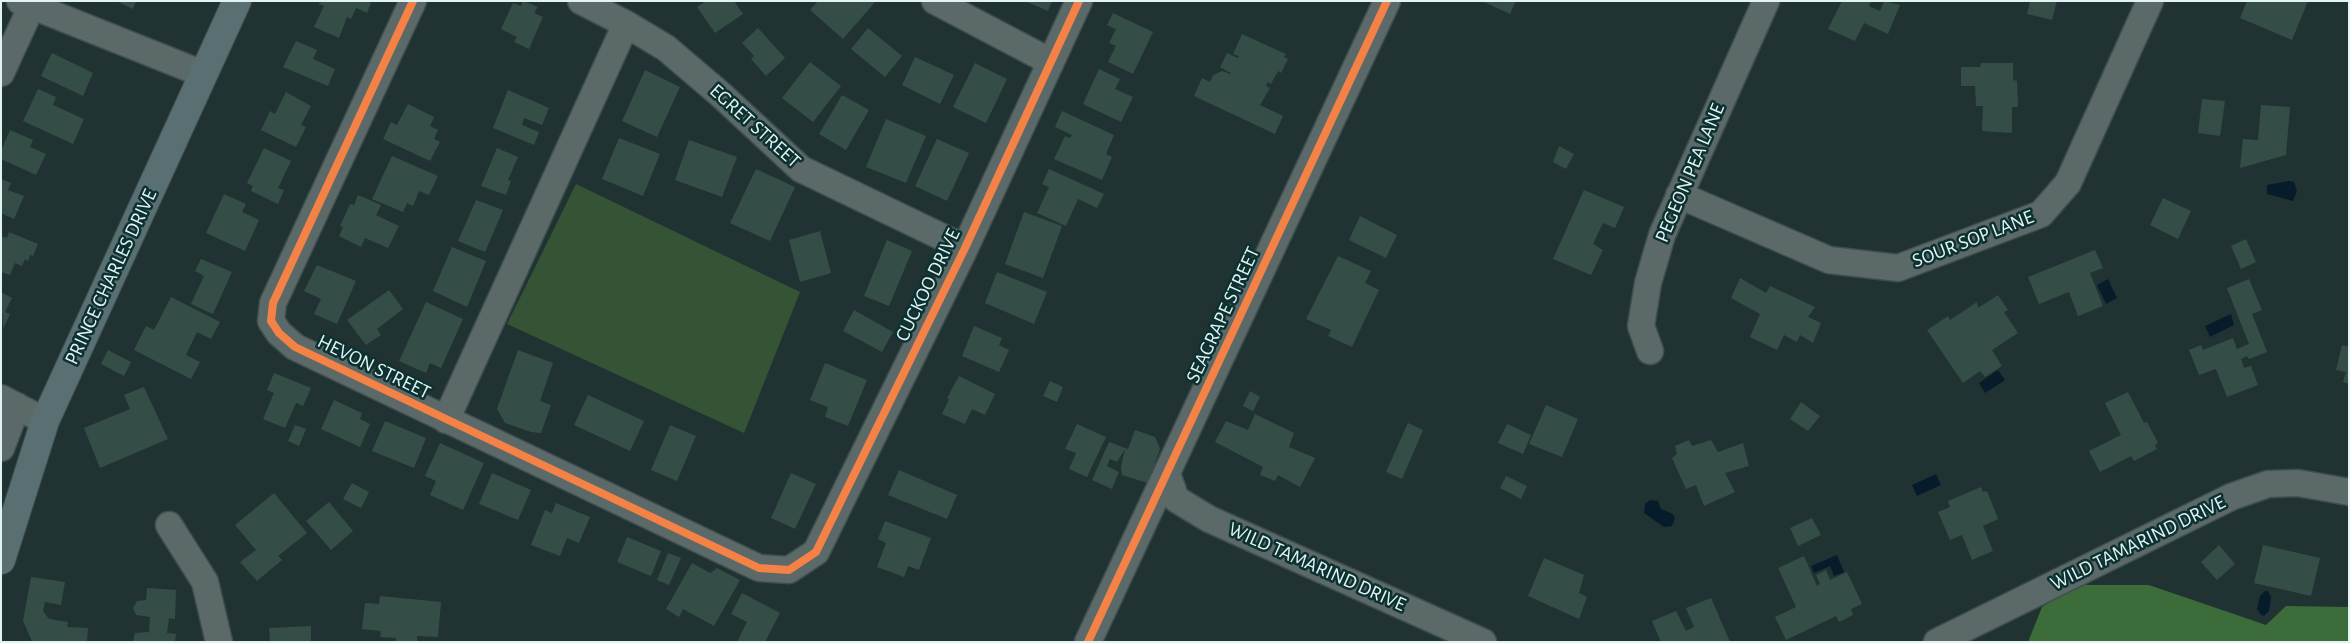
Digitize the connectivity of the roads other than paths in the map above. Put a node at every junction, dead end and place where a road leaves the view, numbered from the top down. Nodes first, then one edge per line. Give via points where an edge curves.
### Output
1 (237, 1) edge
2 (412, 1) edge
3 (582, 1) edge
4 (935, 1) edge
5 (1079, 1) edge
6 (1387, 1) edge
7 (1766, 1) edge
8 (2150, 1) edge
9 (29, 3) edge
10 (626, 24) junction
11 (1051, 62) junction
12 (1, 73) edge
13 (203, 74) junction
14 (1679, 196) junction
15 (965, 248) junction
16 (1650, 351) dead end
17 (9, 402) edge
18 (446, 420) junction
19 (45, 421) junction
20 (1, 448) edge
21 (1167, 474) junction
22 (2349, 492) edge
23 (169, 525) dead end
24 (1, 560) edge
25 (789, 570) joint
26 (1440, 633) edge
27 (219, 642) edge
28 (1088, 642) edge
29 (1483, 642) edge
30 (1937, 642) edge

1 - 13 highway, PRINCE CHARLES DRIVE
2 - 18 street, HEVON STREET via 273,303 271,321 279,333 295,346
3 - 10 street, EGRET STREET
4 - 11 street
5 - 11 street, CUCKOO DRIVE
6 - 21 street, SEAGRAPE STREET
7 - 14 street, PEGEON PEA LANE
8 - 14 street, SOUR SOP LANE via 2068,183 2041,214 1898,268 1829,260
9 - 12 street
9 - 13 street
10 - 15 street, EGRET STREET via 666,48 801,169
10 - 18 street
11 - 15 street, CUCKOO DRIVE
13 - 19 highway, PRINCE CHARLES DRIVE
14 - 16 street, PEGEON PEA LANE via 1662,235 1648,283 1641,326
15 - 25 street, CUCKOO DRIVE via 816,552
17 - 19 street
17 - 20 street
18 - 25 street, HEVON STREET via 759,568
19 - 24 highway, PRINCE CHARLES DRIVE
21 - 26 street, WILD TAMARIND DRIVE via 1176,500 1210,520
21 - 28 street, SEAGRAPE STREET
22 - 30 street, WILD TAMARIND DRIVE via 2298,483 2268,484 2250,490
23 - 27 street via 204,582
26 - 29 street, WILD TAMARIND DRIVE

